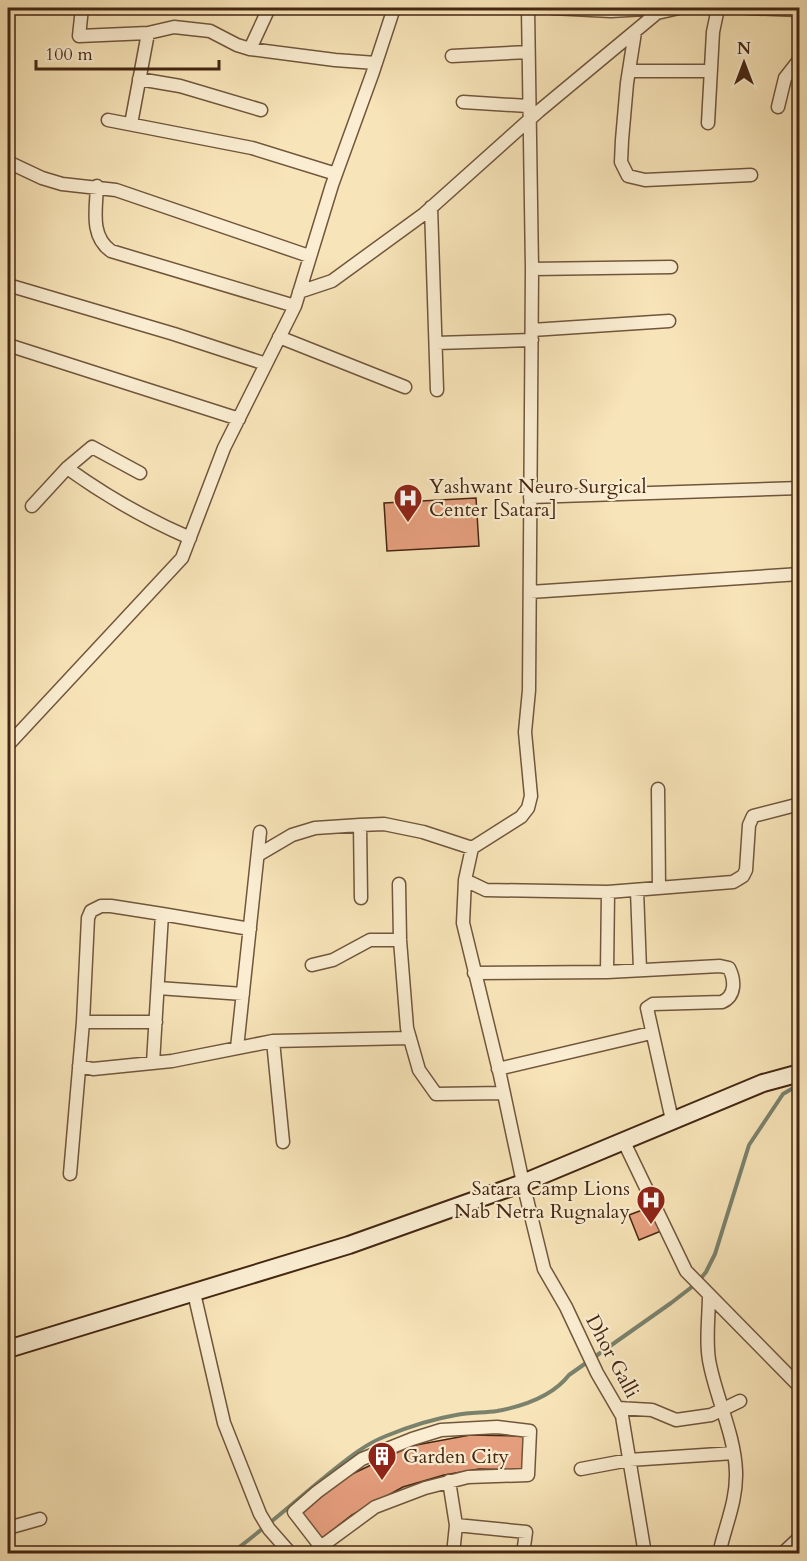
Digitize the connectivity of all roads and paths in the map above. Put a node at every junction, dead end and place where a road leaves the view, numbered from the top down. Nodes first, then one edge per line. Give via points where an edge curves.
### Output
1 (82, 8) edge
2 (269, 8) edge
3 (394, 8) edge
4 (528, 8) edge
5 (552, 8) edge
6 (679, 8) edge
7 (718, 8) edge
8 (747, 8) edge
9 (800, 10) edge
10 (646, 13) edge
11 (635, 32) junction
12 (148, 33) junction
13 (250, 49) junction
14 (528, 52) junction
15 (452, 56) dead end
16 (800, 59) edge
17 (376, 63) junction
18 (629, 71) junction
19 (711, 71) junction
20 (139, 79) junction
21 (463, 102) dead end
22 (528, 106) junction
23 (778, 106) dead end
24 (261, 110) dead end
25 (108, 120) dead end
26 (529, 120) junction
27 (708, 123) dead end
28 (131, 124) junction
29 (8, 162) edge
30 (336, 174) junction
31 (751, 175) dead end
32 (97, 186) junction
33 (431, 207) junction
34 (309, 256) junction
35 (671, 267) dead end
36 (532, 269) junction
37 (8, 285) edge
38 (299, 292) junction
39 (295, 306) junction
40 (669, 321) dead end
41 (532, 335) junction
42 (279, 337) junction
43 (436, 344) junction
44 (8, 345) edge
45 (266, 364) junction
46 (405, 387) dead end
47 (437, 390) dead end
48 (238, 419) junction
49 (67, 468) junction
50 (140, 473) dead end
51 (800, 488) edge
52 (530, 497) junction
53 (32, 506) dead end
54 (190, 538) junction
55 (800, 574) edge
56 (530, 592) junction
57 (8, 745) edge
58 (658, 789) dead end
59 (796, 805) dead end
60 (360, 825) junction
61 (260, 832) dead end
62 (472, 848) junction
63 (258, 855) junction
64 (465, 880) junction
65 (399, 884) dead end
66 (660, 888) junction
67 (637, 890) junction
68 (608, 892) junction
69 (361, 898) dead end
70 (162, 914) junction
71 (250, 929) junction
72 (400, 940) junction
73 (312, 965) dead end
74 (640, 970) junction
75 (607, 972) junction
76 (474, 973) junction
77 (158, 988) junction
78 (243, 994) junction
79 (83, 1022) junction
80 (156, 1022) junction
81 (651, 1033) junction
82 (410, 1038) junction
83 (273, 1041) junction
84 (237, 1048) junction
85 (153, 1063) junction
86 (79, 1066) junction
87 (498, 1069) junction
88 (800, 1073) edge
89 (504, 1093) junction
90 (672, 1120) junction
91 (623, 1140) junction
92 (283, 1142) dead end
93 (70, 1174) dead end
94 (523, 1183) junction
95 (194, 1293) junction
96 (709, 1295) junction
97 (8, 1349) edge
98 (800, 1387) edge
99 (740, 1401) dead end
100 (618, 1408) junction
101 (722, 1410) junction
102 (734, 1454) junction
103 (630, 1460) junction
104 (581, 1469) dead end
105 (449, 1480) junction
106 (40, 1519) dead end
107 (456, 1525) junction
108 (8, 1528) edge
109 (800, 1537) edge
110 (316, 1550) edge
111 (291, 1554) edge
112 (453, 1554) edge
113 (523, 1554) edge
114 (645, 1554) edge
115 (720, 1554) edge
116 (782, 1554) edge

1 - 12 street via 79,36
2 - 13 street
3 - 17 street
4 - 14 street
5 - 10 street
6 - 10 street
7 - 19 street
8 - 9 street
10 - 11 street
11 - 18 street
11 - 26 street
12 - 13 street via 174,27 210,30
12 - 20 street
13 - 17 street
14 - 15 street
14 - 22 street
16 - 23 street via 785,78
17 - 30 street
18 - 19 street
18 - 31 street via 621,162 628,176 645,180
19 - 27 street
20 - 24 street via 180,86
20 - 28 street
21 - 22 street
22 - 26 street
25 - 28 street
26 - 33 street
26 - 36 street
28 - 30 street via 252,148
29 - 32 street via 62,184
30 - 34 street
32 - 34 street
32 - 39 street via 95,224 98,237 111,251
33 - 38 street via 332,282
33 - 43 street
34 - 38 street
35 - 36 street
36 - 41 street
37 - 45 street
38 - 39 street
39 - 42 street
40 - 41 street
41 - 43 street
41 - 52 street
42 - 45 street
42 - 46 street
43 - 47 street
44 - 48 street
45 - 48 street
48 - 54 street
49 - 50 street via 92,447
49 - 53 street
49 - 54 street via 96,490
51 - 52 street
52 - 56 street
54 - 57 street via 182,558
55 - 56 street
56 - 62 street via 525,732 531,796 521,817
58 - 66 street
59 - 66 street via 753,816 746,870 739,879
60 - 62 street via 384,824 423,832
60 - 63 street via 315,828 292,835
60 - 69 street
61 - 63 street
62 - 64 street, Dhor Galli
63 - 71 street
64 - 68 street via 486,890
64 - 76 street, Dhor Galli via 463,923
65 - 72 street
66 - 67 street
67 - 68 street
67 - 74 street
68 - 75 street
70 - 71 street
70 - 77 street
70 - 79 street via 111,906 91,911
71 - 78 street
72 - 73 street via 370,940 333,960
72 - 82 street
74 - 75 street
74 - 81 street via 720,966 731,972 733,989 727,1000 648,1006
75 - 76 street
76 - 87 street, Dhor Galli
77 - 78 street
77 - 80 street
78 - 84 street
79 - 80 street
79 - 86 street
80 - 85 street
81 - 87 street
81 - 90 street
82 - 83 street
82 - 89 street via 419,1070 436,1094
83 - 84 street
83 - 92 street
84 - 85 street
85 - 86 street via 93,1069
86 - 93 street
87 - 89 street, Dhor Galli
88 - 90 main road via 763,1083
89 - 94 street, Dhor Galli
90 - 91 main road
91 - 94 main road
91 - 96 street via 686,1271
94 - 95 main road via 349,1245
94 - 100 street, Dhor Galli via 544,1269
95 - 97 main road
95 - 111 street via 224,1423 260,1514
96 - 98 street
96 - 101 street via 709,1362
99 - 101 street
100 - 101 street via 652,1410 676,1420
100 - 103 street, Dhor Galli
101 - 102 street
102 - 103 street
102 - 115 street via 735,1497
103 - 104 street
103 - 114 street, Dhor Galli
105 - 107 street
105 - 110 street via 375,1507
105 - 110 street via 528,1475 530,1431 497,1427 441,1430 362,1459 294,1512
106 - 108 street
107 - 112 street
107 - 113 street via 526,1532
109 - 116 street

